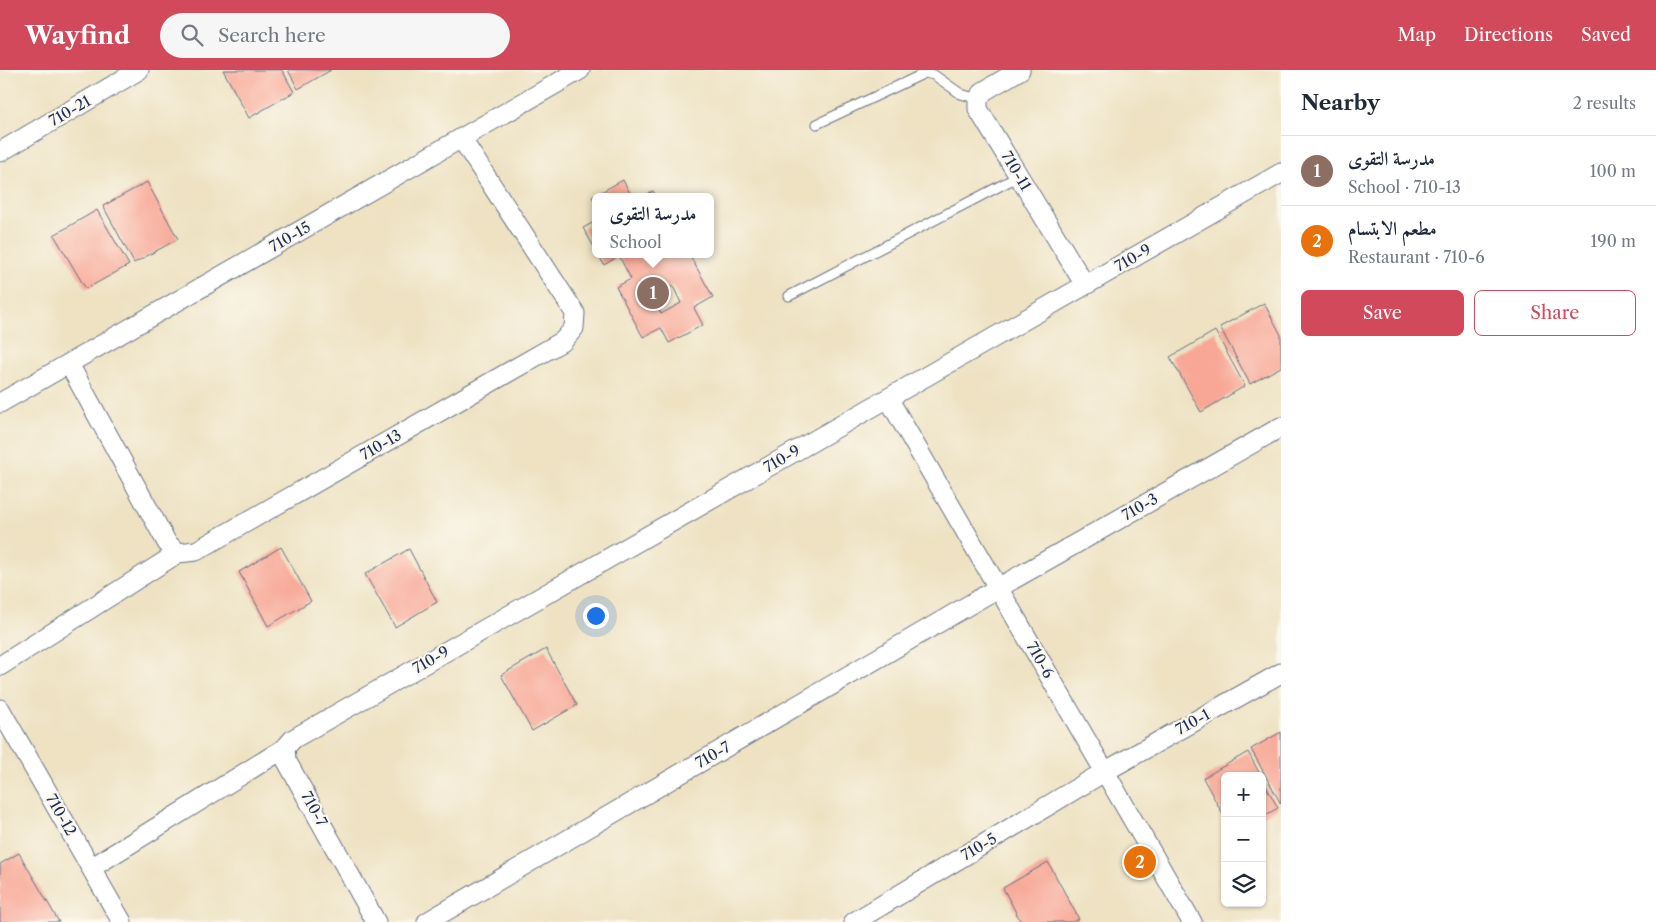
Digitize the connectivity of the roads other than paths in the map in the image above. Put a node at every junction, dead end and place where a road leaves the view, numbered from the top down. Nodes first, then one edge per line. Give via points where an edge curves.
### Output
1 (139, 70) edge
2 (580, 70) edge
3 (1020, 70) edge
4 (978, 99) junction
5 (817, 124) dead end
6 (461, 138) junction
7 (0, 152) edge
8 (1281, 173) edge
9 (1019, 176) junction
10 (1085, 285) junction
11 (789, 296) dead end
12 (69, 364) junction
13 (888, 398) junction
14 (0, 403) edge
15 (1281, 427) edge
16 (178, 553) junction
17 (998, 588) junction
18 (0, 666) edge
19 (1281, 673) edge
20 (0, 709) edge
21 (285, 748) junction
22 (1104, 772) junction
23 (91, 868) junction
24 (122, 922) edge
25 (376, 922) edge
26 (427, 922) edge
27 (854, 922) edge
28 (1192, 922) edge

1 - 7 street, 710-21
2 - 6 street, 710-15
3 - 4 street via 984,91
4 - 5 lane via 961,94 934,75 925,73
4 - 9 street, 710-11 via 978,109
6 - 12 street, 710-15
6 - 16 street, 710-13 via 575,313 574,328 563,341 196,551
8 - 10 street, 710-9
9 - 10 street, 710-11
9 - 11 lane
10 - 13 street, 710-9
12 - 14 street, 710-15
12 - 16 street via 167,543
13 - 17 street, 710-6
13 - 21 street, 710-9 via 293,739
15 - 17 street, 710-3
16 - 18 street, 710-13
17 - 22 street, 710-6
17 - 26 street, 710-7
19 - 22 street, 710-1
20 - 23 street, 710-12
21 - 23 street, 710-9
21 - 25 street, 710-7 via 286,760
22 - 27 street, 710-5
22 - 28 street, 710-6
23 - 24 street, 710-12

